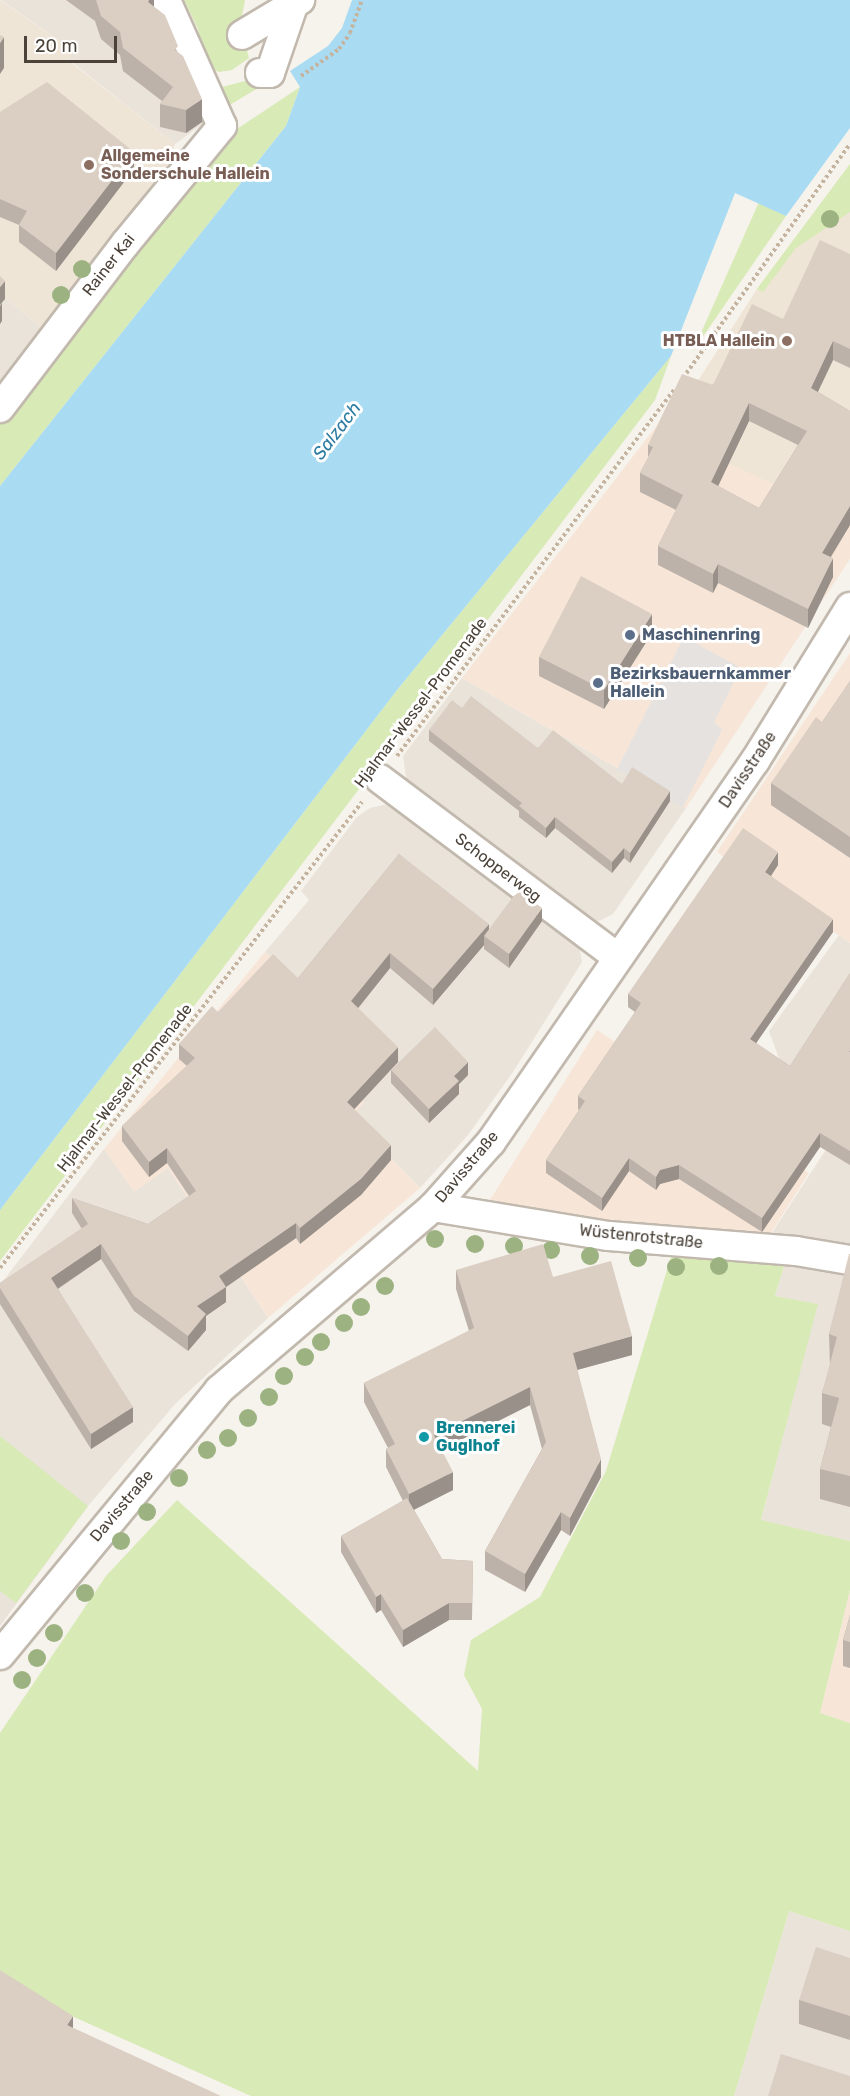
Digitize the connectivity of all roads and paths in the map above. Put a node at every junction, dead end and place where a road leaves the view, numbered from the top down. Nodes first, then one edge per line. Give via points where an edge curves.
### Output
1 (166, 0) edge
2 (296, 1) edge
3 (242, 35) dead end
4 (260, 73) dead end
5 (850, 144) edge
6 (0, 408) edge
7 (850, 607) edge
8 (380, 778) junction
9 (617, 957) junction
10 (433, 1208) junction
11 (850, 1260) edge
12 (0, 1268) edge
13 (0, 1655) edge

1 - 6 street, Rainer Kai via 212,81 222,126 125,244
2 - 3 street
2 - 4 street via 270,73
5 - 8 path, Hjalmar-Wessel-Promenade via 672,394
7 - 9 street, Davisstraße via 755,761
8 - 9 street, Schopperweg
8 - 12 path, Hjalmar-Wessel-Promenade
9 - 10 street, Davisstraße via 491,1142
10 - 11 street, Wüstenrotstraße via 609,1236 796,1251
10 - 13 street, Davisstraße via 219,1390

